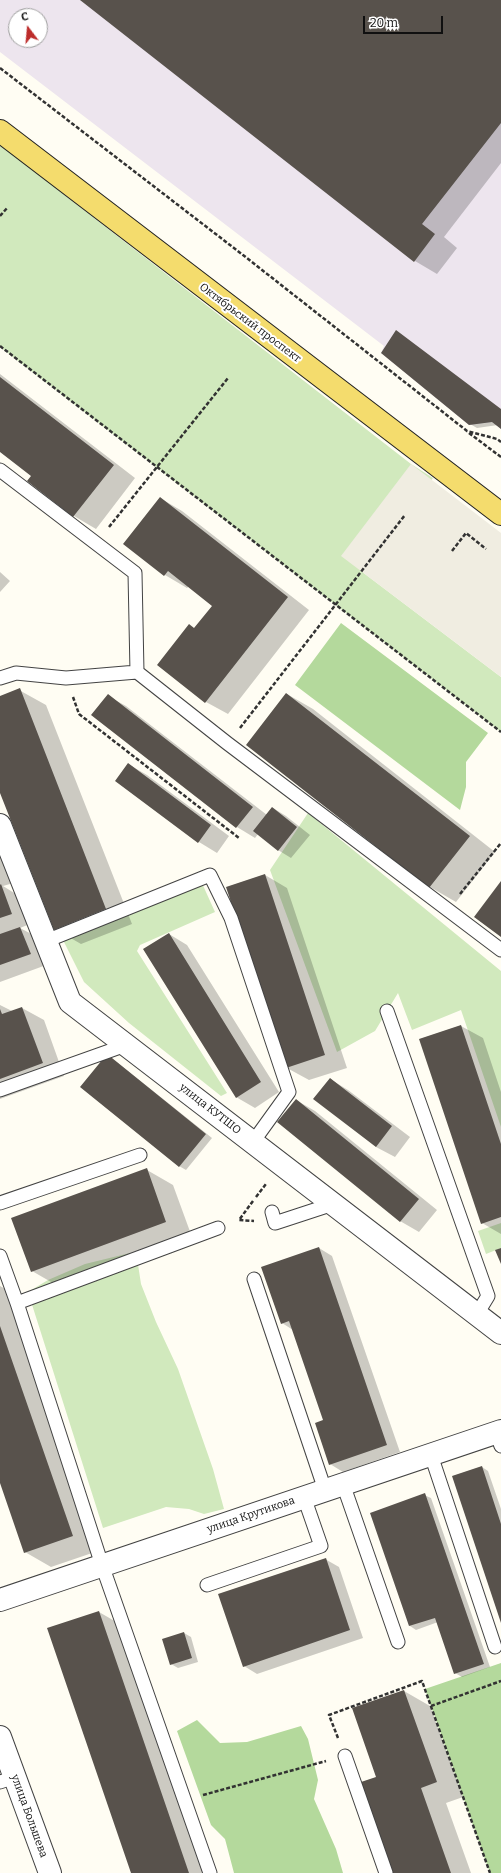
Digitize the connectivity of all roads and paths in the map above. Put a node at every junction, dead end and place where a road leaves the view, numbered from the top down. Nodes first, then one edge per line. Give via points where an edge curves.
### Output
1 (0, 68) edge
2 (0, 131) edge
3 (8, 206) dead end
4 (0, 216) edge
5 (0, 346) edge
6 (228, 378) dead end
7 (467, 431) junction
8 (501, 442) edge
9 (501, 457) edge
10 (157, 467) junction
11 (0, 470) edge
12 (501, 514) edge
13 (405, 515) dead end
14 (96, 543) junction
15 (486, 549) dead end
16 (452, 551) dead end
17 (335, 604) junction
18 (137, 672) junction
19 (0, 678) edge
20 (66, 678) junction
21 (501, 732) edge
22 (227, 744) junction
23 (0, 825) edge
24 (239, 838) dead end
25 (501, 843) edge
26 (448, 910) junction
27 (46, 941) junction
28 (501, 950) edge
29 (387, 1011) dead end
30 (126, 1045) junction
31 (0, 1090) edge
32 (253, 1142) junction
33 (140, 1155) dead end
34 (0, 1203) edge
35 (333, 1204) junction
36 (272, 1212) dead end
37 (218, 1228) dead end
38 (0, 1256) edge
39 (254, 1279) dead end
40 (17, 1303) junction
41 (477, 1314) junction
42 (501, 1333) edge
43 (499, 1437) edge
44 (430, 1455) junction
45 (334, 1487) junction
46 (304, 1497) junction
47 (102, 1565) junction
48 (207, 1585) dead end
49 (0, 1600) edge
50 (398, 1642) dead end
51 (495, 1647) dead end
52 (501, 1681) edge
53 (431, 1706) junction
54 (0, 1737) edge
55 (345, 1756) junction
56 (7, 1780) edge
57 (222, 1789) dead end
58 (50, 1873) edge
59 (210, 1873) edge
60 (386, 1873) edge
61 (490, 1873) edge

1 - 7 path
2 - 12 main road, Октябрьский проспект
3 - 4 path
5 - 10 path
6 - 10 path
7 - 8 path
7 - 9 path
10 - 14 path
10 - 17 path
11 - 14 lane
13 - 17 path
14 - 18 lane via 135,573
15 - 16 path via 466,533
17 - 21 path
17 - 22 path
18 - 20 lane
18 - 22 lane
19 - 20 lane via 16,673
20 - 24 path via 79,714
22 - 26 lane
23 - 27 street, улица КУТШО
25 - 26 path
26 - 28 lane
27 - 30 street, улица КУТШО via 70,1002
27 - 32 lane via 210,875 231,918 289,1092
29 - 41 lane via 488,1296
30 - 31 lane
30 - 32 street, улица КУТШО
32 - 35 street, улица КУТШО
33 - 34 lane
35 - 36 lane via 275,1223
35 - 41 street, улица КУТШО
37 - 40 lane
38 - 40 lane
39 - 45 lane
40 - 47 lane
41 - 42 street, улица КУТШО
43 - 44 street, улица Крутикова
44 - 45 street, улица Крутикова
44 - 51 lane
45 - 46 street, улица Крутикова
45 - 50 lane
46 - 47 street, улица Крутикова
46 - 48 lane via 321,1546
47 - 49 street, улица Крутикова
47 - 59 lane
52 - 53 path
53 - 55 path via 422,1681 329,1714
53 - 61 path
54 - 56 street, улица Большева
55 - 57 path
55 - 60 lane
56 - 58 street, улица Большева

